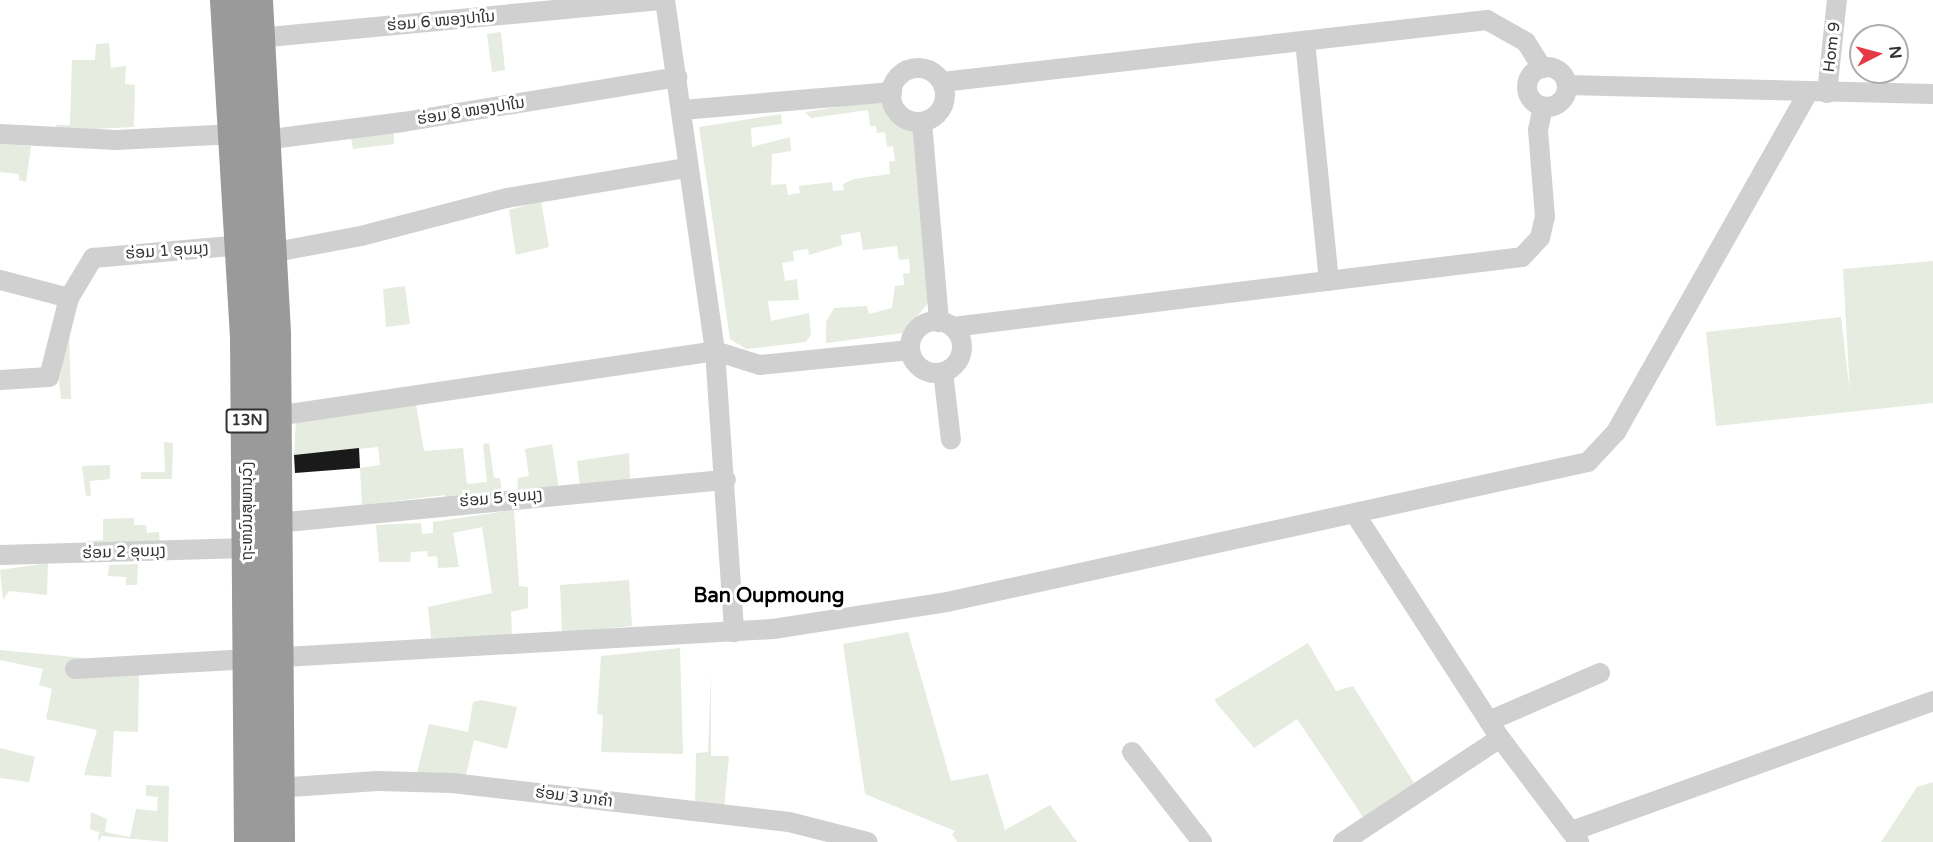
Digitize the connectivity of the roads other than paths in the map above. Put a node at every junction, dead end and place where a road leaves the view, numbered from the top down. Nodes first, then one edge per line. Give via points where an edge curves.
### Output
1 (226, 0) edge
2 (256, 0) edge
3 (660, 0) edge
4 (665, 0) edge
5 (1837, 0) edge
6 (258, 38) junction
7 (1305, 40) junction
8 (1542, 68) junction
9 (677, 77) junction
10 (942, 82) junction
11 (1567, 85) junction
12 (892, 92) junction
13 (1817, 93) junction
14 (1933, 94) edge
15 (1543, 107) junction
16 (682, 110) junction
17 (922, 122) junction
18 (0, 134) edge
19 (250, 137) junction
20 (687, 168) junction
21 (256, 249) junction
22 (0, 280) edge
23 (1329, 281) junction
24 (69, 297) junction
25 (946, 324) junction
26 (910, 350) junction
27 (715, 351) junction
28 (943, 372) junction
29 (0, 380) edge
30 (276, 416) junction
31 (951, 440) dead end
32 (726, 480) junction
33 (1355, 514) junction
34 (276, 523) junction
35 (248, 548) junction
36 (0, 555) edge
37 (734, 632) junction
38 (262, 659) junction
39 (75, 669) dead end
40 (1600, 673) dead end
41 (1933, 701) edge
42 (1489, 721) junction
43 (1500, 738) junction
44 (1132, 752) dead end
45 (277, 788) junction
46 (1576, 836) edge
47 (250, 842) edge
48 (278, 842) edge
49 (868, 842) edge
50 (1202, 842) edge
51 (1343, 842) edge

1 - 19 highway, ຖະຫນົນສຸພານຸວົງ / 13N
2 - 6 highway, ຖະຫນົນສຸພານຸວົງ / 13N
3 - 6 street, ຮ່ອມ 6 ໜອງປາໃນ
4 - 9 street
5 - 13 street, Hom 9
6 - 19 highway, ຖະຫນົນສຸພານຸວົງ / 13N
7 - 8 street via 1487,20 1521,38
7 - 10 street
7 - 23 street
8 - 11 street via 1561,72
8 - 15 street via 1531,76 1527,88 1532,100
9 - 16 street
9 - 19 street, ຮ່ອມ 8 ໜອງປາໃນ via 403,122
10 - 12 street via 928,70 911,69 897,79
10 - 17 street via 942,107
11 - 13 street
11 - 15 street via 1561,102
12 - 16 street
12 - 17 street via 898,112
13 - 14 street
13 - 33 street via 1616,432 1596,455 1588,462
15 - 23 street via 1538,130 1545,217 1540,238 1529,252 1522,257
16 - 20 street
17 - 25 street
18 - 19 street, ຮ່ອມ 8 ໜອງປາໃນ via 102,140
19 - 21 highway, ຖະຫນົນສຸພານຸວົງ / 13N
20 - 21 street, ຮ່ອມ 1 ອຸບມຸງ via 507,198 361,236
20 - 27 street
21 - 24 street, ຮ່ອມ 1 ອຸບມຸງ via 93,258
21 - 30 highway, ຖະຫນົນສຸພານຸວົງ / 13N
21 - 35 highway, ຖະຫນົນສຸພານຸວົງ / 13N
22 - 24 street
23 - 25 street
24 - 29 street via 49,377
25 - 26 street via 920,327
25 - 28 street via 962,351 954,366
26 - 27 street via 760,365
26 - 28 street via 923,370
27 - 30 street
27 - 32 street
28 - 31 street
30 - 34 highway, ຖະຫນົນສຸພານຸວົງ / 13N
32 - 34 street, ຮ່ອມ 5 ອຸບມຸງ
32 - 37 street
33 - 37 street via 947,602
33 - 42 street
34 - 38 highway, ຖະຫນົນສຸພານຸວົງ / 13N
35 - 36 street, ຮ່ອມ 2 ອຸບມຸງ
35 - 38 highway, ຖະຫນົນສຸພານຸວົງ / 13N
37 - 38 street
38 - 39 street
38 - 45 highway, ຖະຫນົນສຸພານຸວົງ / 13N
38 - 47 highway, ຖະຫນົນສຸພານຸວົງ / 13N
40 - 42 street
41 - 46 street
42 - 43 street
43 - 46 street
43 - 51 street
44 - 50 street
45 - 48 highway, ຖະຫນົນສຸພານຸວົງ / 13N
45 - 49 street, ຮ່ອມ 3 ນາຄຳ via 377,782 452,783 789,822

